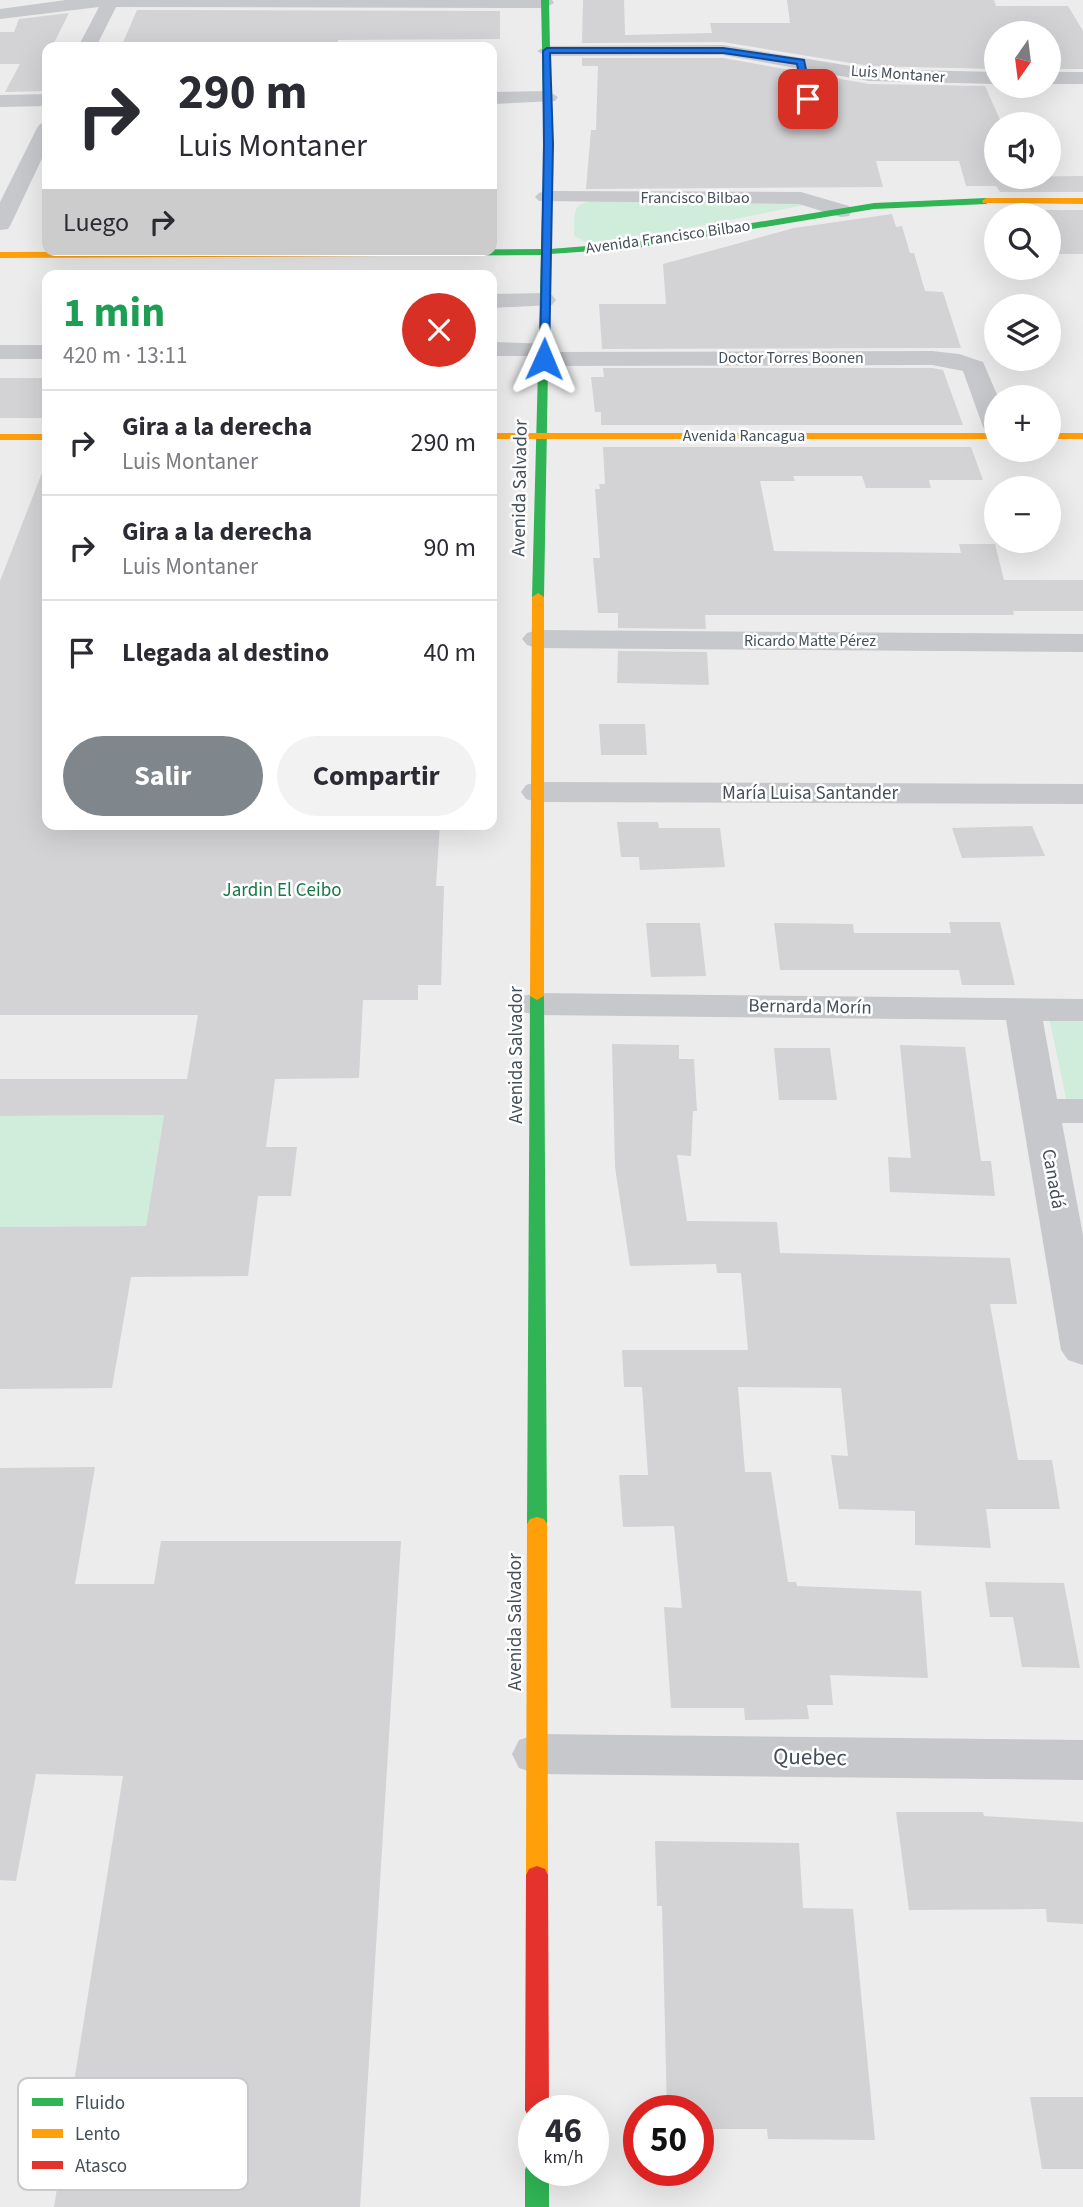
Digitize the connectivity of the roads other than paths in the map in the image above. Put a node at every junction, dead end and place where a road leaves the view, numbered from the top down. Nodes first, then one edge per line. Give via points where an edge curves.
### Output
1 (110, 1) edge
2 (545, 1) edge
3 (0, 14) edge
4 (90, 42) edge
5 (547, 51) junction
6 (801, 62) junction
7 (984, 78) edge
8 (1061, 78) edge
9 (1083, 78) edge
10 (497, 97) edge
11 (548, 97) junction
12 (808, 99) dead end
13 (42, 100) edge
14 (0, 101) edge
15 (42, 138) edge
16 (546, 197) junction
17 (1083, 201) edge
18 (841, 211) junction
19 (0, 224) edge
20 (497, 252) edge
21 (545, 252) junction
22 (0, 255) edge
23 (42, 255) edge
24 (497, 300) edge
25 (544, 300) junction
26 (497, 349) edge
27 (0, 352) edge
28 (42, 352) edge
29 (544, 354) junction
30 (984, 394) edge
31 (497, 436) edge
32 (542, 436) junction
33 (984, 436) edge
34 (1061, 436) edge
35 (1083, 436) edge
36 (0, 437) edge
37 (42, 437) edge
38 (537, 639) junction
39 (1083, 643) edge
40 (537, 792) junction
41 (1083, 794) edge
42 (536, 1004) junction
43 (1022, 1009) junction
44 (1083, 1010) edge
45 (1040, 1111) junction
46 (1083, 1111) edge
47 (1083, 1350) edge
48 (537, 1754) junction
49 (1083, 1760) edge
50 (537, 2095) edge
51 (537, 2186) edge
52 (537, 2207) edge

1 - 2 street
1 - 3 street
1 - 4 street
2 - 5 main road, Avenida Salvador
5 - 6 street, Luis Montaner via 723,50
5 - 11 main road, Avenida Salvador
6 - 7 street, Luis Montaner via 890,77
6 - 12 street
8 - 9 street
10 - 11 street
11 - 16 main road, Avenida Salvador
13 - 14 street
15 - 19 street
16 - 18 street, Francisco Bilbao via 801,198
16 - 21 main road, Avenida Salvador
17 - 18 main road, Avenida Francisco Bilbao via 911,204
18 - 21 main road, Avenida Francisco Bilbao via 637,245
20 - 21 main road, Avenida Francisco Bilbao
21 - 25 main road, Avenida Salvador
22 - 23 main road, Avenida Francisco Bilbao
24 - 25 street
25 - 29 main road, Avenida Salvador
26 - 29 street, Doctor Torres Boonen
27 - 28 street
29 - 30 street, Doctor Torres Boonen via 932,358 974,367
29 - 32 main road, Avenida Salvador
31 - 32 main road, Avenida Rancagua
32 - 33 main road, Avenida Rancagua
32 - 38 main road, Avenida Salvador
34 - 35 main road
36 - 37 main road
38 - 39 street, Ricardo Matte Pérez
38 - 40 main road, Avenida Salvador
40 - 41 street, María Luisa Santander
40 - 42 main road, Avenida Salvador
42 - 43 street, Bernarda Morín
42 - 48 main road, Avenida Salvador
43 - 44 street, Bernarda Morín
43 - 45 street, Canadá
45 - 46 street
45 - 47 street, Canadá
48 - 49 street, Quebec
48 - 50 main road, Avenida Salvador
51 - 52 main road

